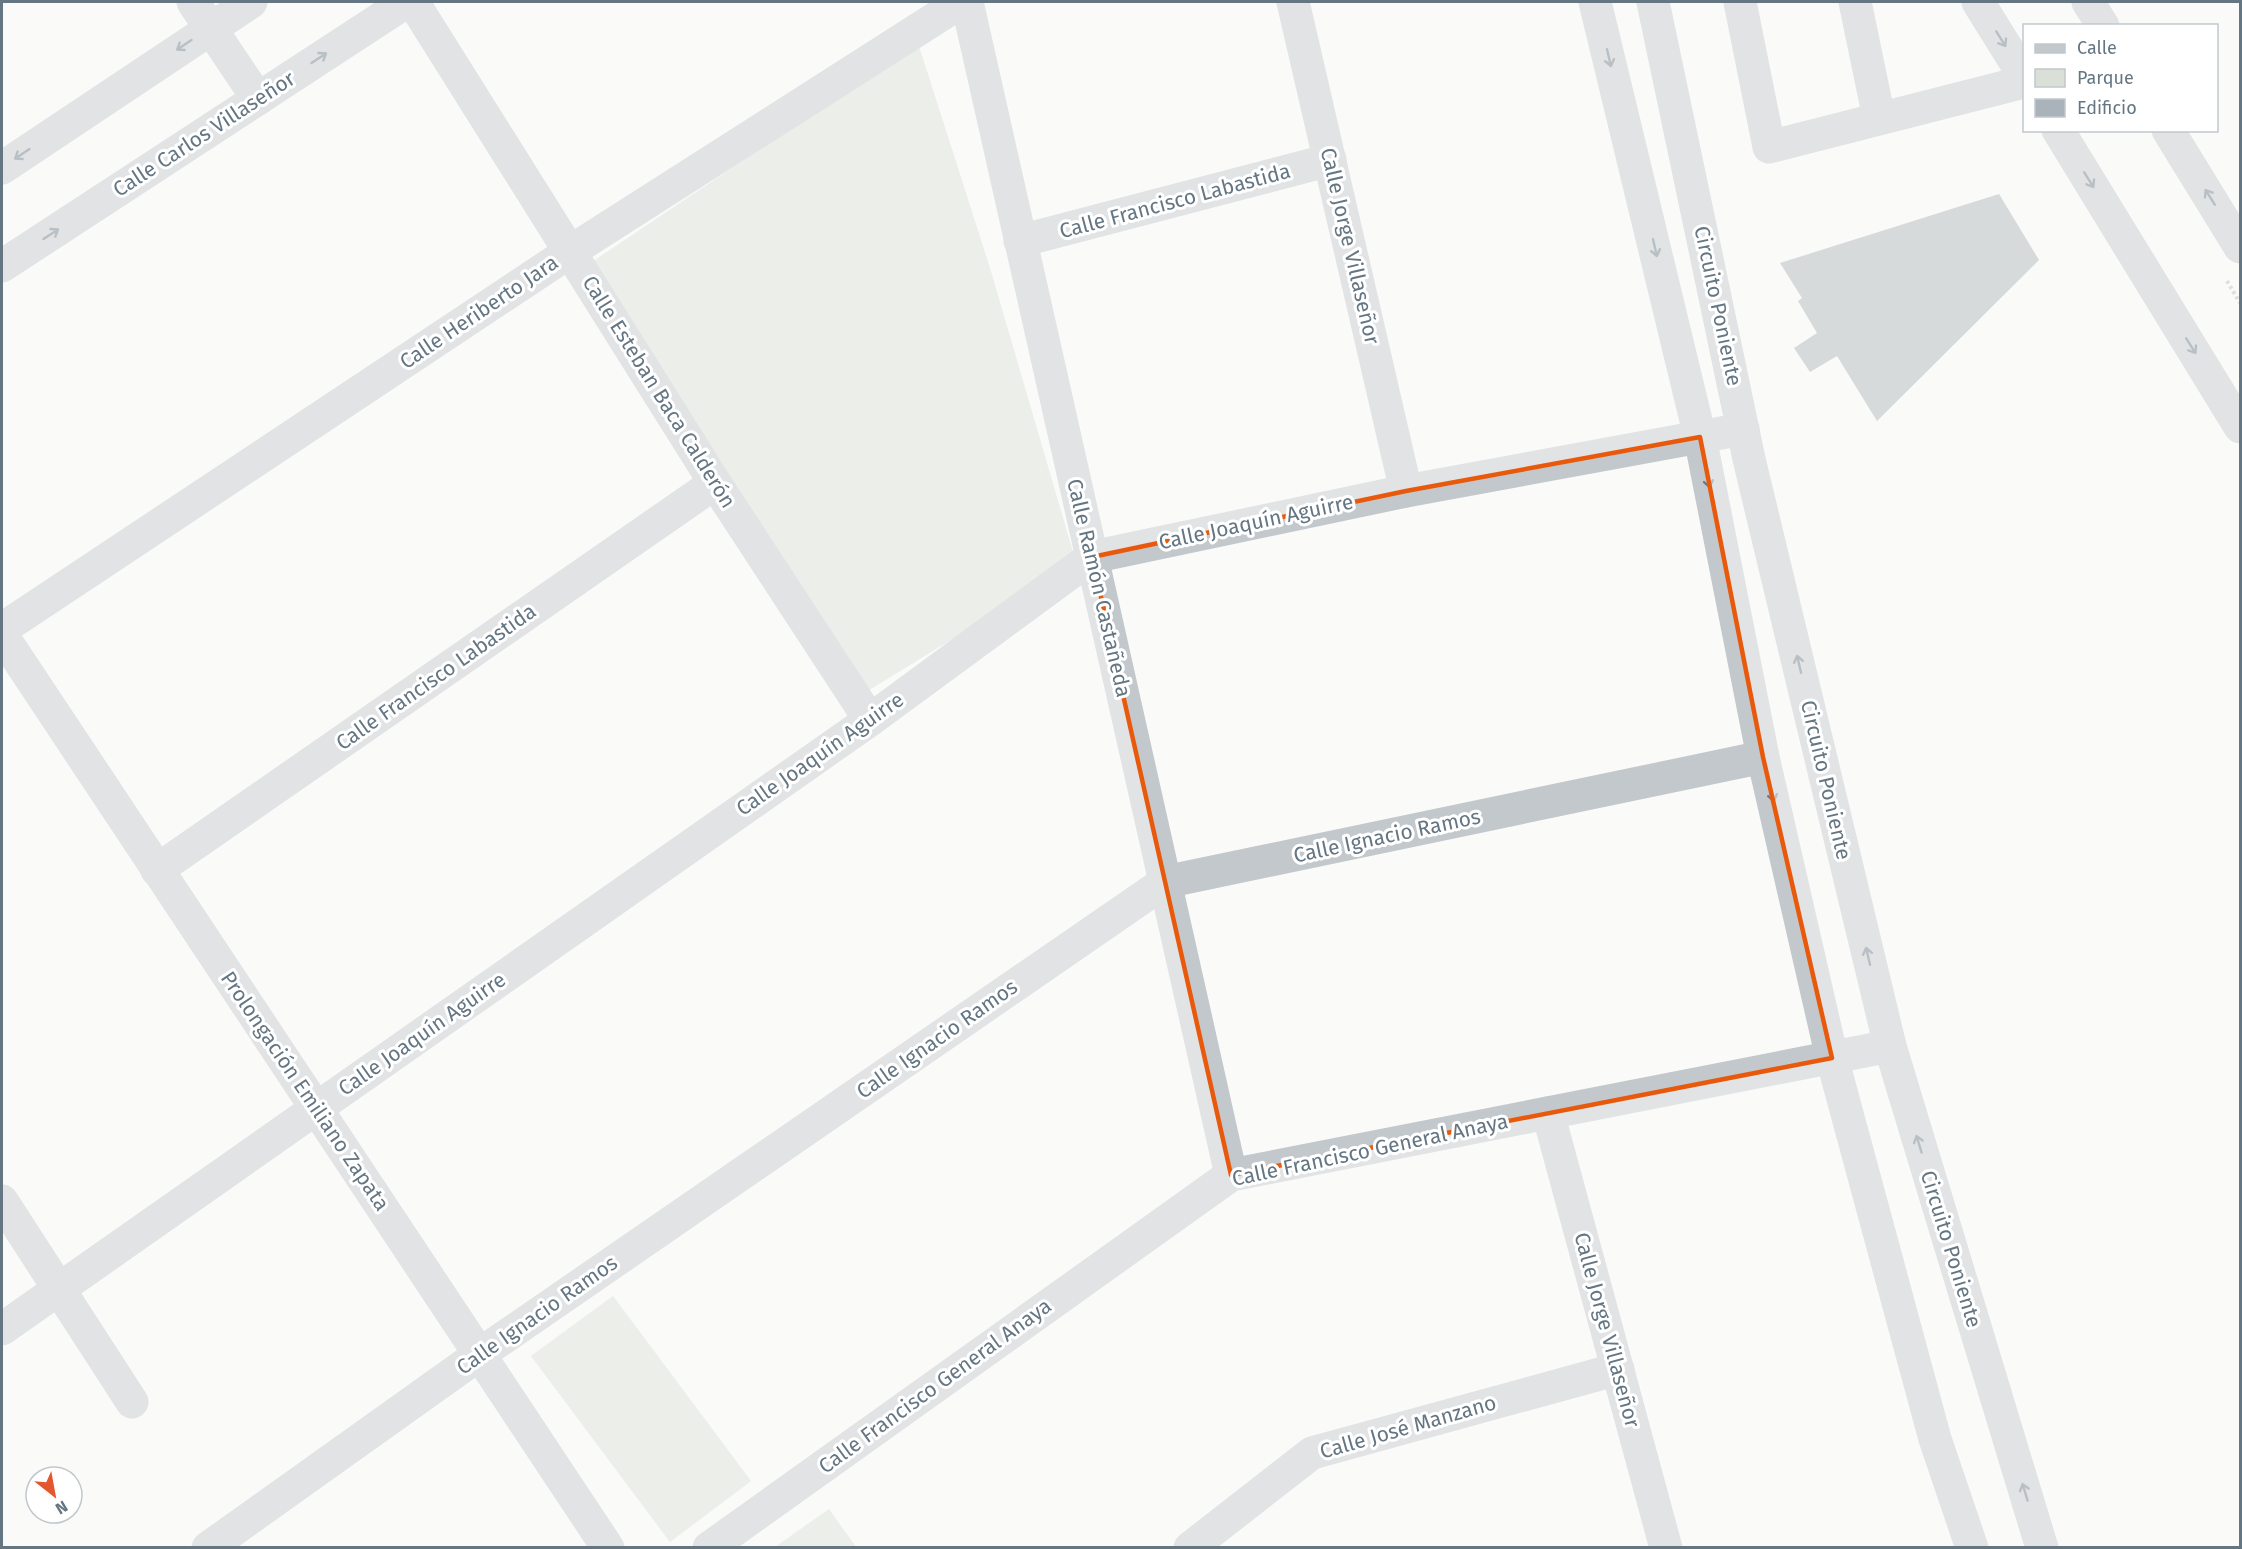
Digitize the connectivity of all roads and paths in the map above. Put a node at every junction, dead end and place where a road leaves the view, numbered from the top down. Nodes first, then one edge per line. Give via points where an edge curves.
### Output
1 (251, 2) edge
2 (406, 2) edge
3 (413, 2) edge
4 (961, 2) edge
5 (967, 2) edge
6 (1293, 2) edge
7 (1595, 2) edge
8 (1653, 2) edge
9 (1740, 2) edge
10 (1855, 2) edge
11 (1978, 2) edge
12 (2088, 2) edge
13 (202, 14) edge
14 (2102, 24) edge
15 (2023, 73) edge
16 (2023, 82) edge
17 (258, 99) junction
18 (1880, 118) junction
19 (2059, 132) edge
20 (2169, 132) edge
21 (1330, 160) junction
22 (2, 168) edge
23 (1020, 241) junction
24 (2241, 247) edge
25 (571, 251) junction
26 (2, 266) edge
27 (2241, 427) edge
28 (1743, 429) junction
29 (1700, 438) junction
30 (715, 483) junction
31 (1406, 490) junction
32 (1092, 557) junction
33 (2, 629) edge
34 (2, 635) edge
35 (870, 720) junction
36 (1763, 758) junction
37 (158, 870) junction
38 (1165, 882) junction
39 (1890, 1046) junction
40 (1832, 1058) junction
41 (316, 1108) junction
42 (1548, 1113) junction
43 (1231, 1175) junction
44 (2, 1201) edge
45 (59, 1288) junction
46 (2, 1329) edge
47 (480, 1354) junction
48 (1618, 1369) junction
49 (132, 1402) dead end
50 (208, 1548) edge
51 (608, 1548) edge
52 (709, 1548) edge
53 (1190, 1548) edge
54 (1666, 1548) edge
55 (1972, 1548) edge
56 (2042, 1548) edge

1 - 13 street
17 -> 2 street, Calle Carlos Villaseñor
3 - 25 street, Calle Esteban Baca Calderón
4 - 25 street, Calle Heriberto Jara
5 - 23 street, Calle Ramón Castañeda
6 - 21 street, Calle Jorge Villaseñor
7 -> 29 street
8 - 28 street, Circuito Poniente
9 - 18 street via 1769,147
10 - 18 street
11 -> 15 street
12 - 14 street
13 - 17 street
13 -> 22 street
16 - 18 street
26 -> 17 street, Calle Carlos Villaseñor
19 -> 27 street
24 -> 20 street
21 - 23 street, Calle Francisco Labastida
21 - 31 street, Calle Jorge Villaseñor
23 - 32 street, Calle Ramón Castañeda
25 - 30 street, Calle Esteban Baca Calderón
25 - 33 street, Calle Heriberto Jara
28 - 29 street, Calle Joaquín Aguirre
39 -> 28 street, Circuito Poniente
29 - 31 street, Calle Joaquín Aguirre
29 -> 36 street
30 - 35 street, Calle Esteban Baca Calderón
30 - 37 street, Calle Francisco Labastida
31 - 32 street, Calle Joaquín Aguirre
32 - 35 street, Calle Joaquín Aguirre
32 - 38 street, Calle Ramón Castañeda
34 - 37 street, Prolongación Emiliano Zapata
35 - 41 street, Calle Joaquín Aguirre
36 - 38 street, Calle Ignacio Ramos
36 -> 40 street
37 - 41 street, Prolongación Emiliano Zapata
38 - 43 street, Calle Ramón Castañeda
38 - 47 street, Calle Ignacio Ramos
39 - 40 street, Calle Francisco General Anaya
56 -> 39 street, Circuito Poniente
40 - 42 street, Calle Francisco General Anaya
40 - 55 street via 1935,1439
41 - 45 street, Calle Joaquín Aguirre
41 - 47 street, Prolongación Emiliano Zapata
42 - 43 street, Calle Francisco General Anaya
42 - 48 street, Calle Jorge Villaseñor
43 - 52 street, Calle Francisco General Anaya
44 - 45 street
45 - 46 street, Calle Joaquín Aguirre
45 - 49 street
47 - 50 street, Calle Ignacio Ramos
47 - 51 street, Prolongación Emiliano Zapata
48 - 53 street, Calle José Manzano via 1312,1453
48 - 54 street, Calle Jorge Villaseñor

